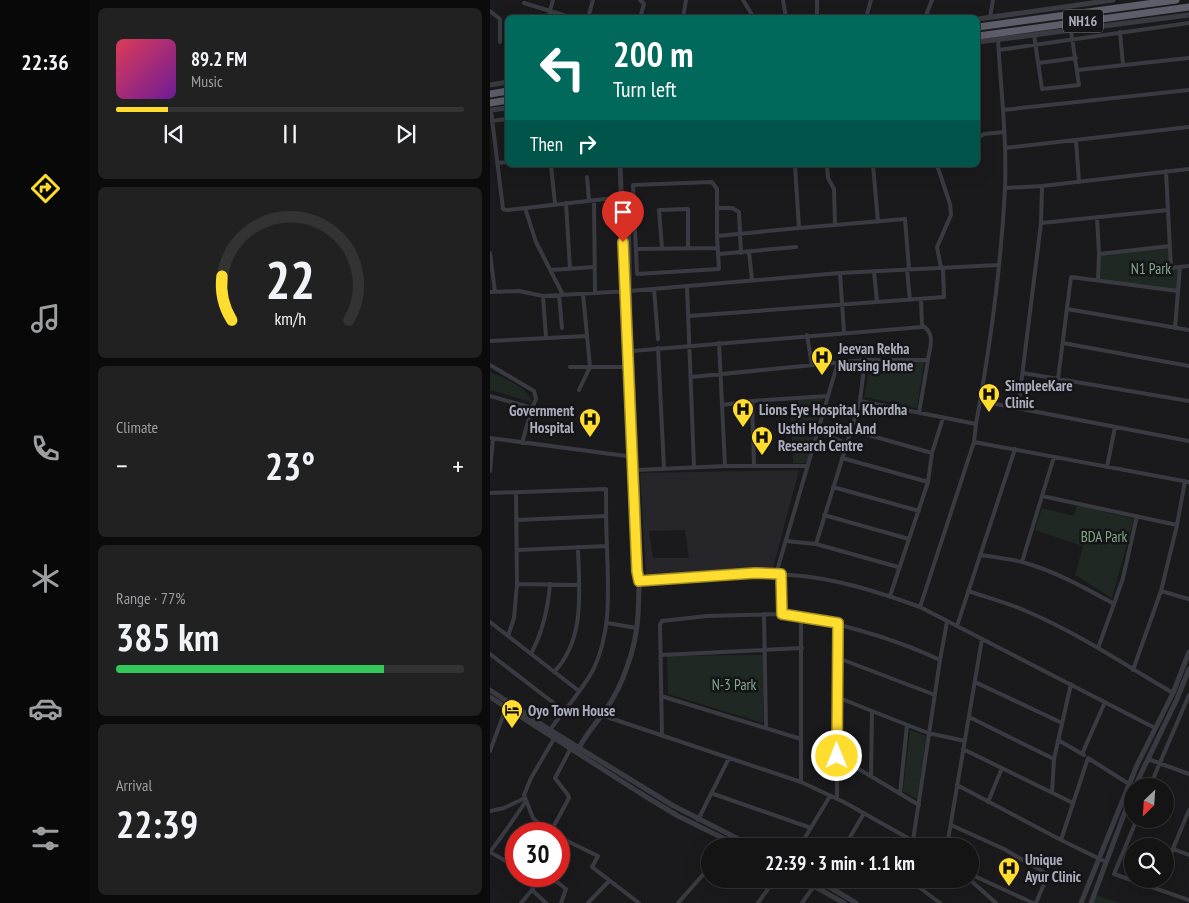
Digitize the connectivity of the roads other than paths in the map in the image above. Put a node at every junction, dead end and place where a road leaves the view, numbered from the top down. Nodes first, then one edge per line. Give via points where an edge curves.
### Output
1 (553, 0) edge
2 (593, 0) edge
3 (640, 0) edge
4 (743, 0) edge
5 (783, 0) edge
6 (817, 0) edge
7 (871, 0) edge
8 (932, 0) edge
9 (993, 0) edge
10 (1113, 0) edge
11 (1176, 0) edge
12 (684, 1) edge
13 (524, 4) dead end
14 (1189, 8) edge
15 (550, 11) junction
16 (490, 12) edge
17 (549, 15) edge
18 (563, 15) edge
19 (589, 15) edge
20 (641, 15) edge
21 (683, 15) edge
22 (752, 15) edge
23 (786, 15) edge
24 (817, 15) edge
25 (867, 15) edge
26 (926, 15) edge
27 (1189, 15) edge
28 (990, 17) junction
29 (980, 19) edge
30 (1189, 23) edge
31 (980, 27) edge
32 (1071, 31) junction
33 (1120, 32) junction
34 (1034, 35) junction
35 (980, 36) edge
36 (1073, 39) junction
37 (998, 40) junction
38 (500, 42) dead end
39 (980, 42) edge
40 (1036, 45) junction
41 (999, 50) junction
42 (1076, 58) junction
43 (1189, 58) edge
44 (1039, 63) junction
45 (1123, 65) junction
46 (1078, 70) junction
47 (505, 82) edge
48 (490, 85) edge
49 (1189, 90) edge
50 (505, 92) edge
51 (490, 94) edge
52 (505, 101) edge
53 (490, 108) edge
54 (505, 108) edge
55 (1002, 110) junction
56 (505, 119) edge
57 (491, 121) edge
58 (1189, 127) edge
59 (1004, 132) junction
60 (980, 137) edge
61 (1076, 140) junction
62 (1005, 148) junction
63 (505, 162) edge
64 (497, 163) junction
65 (551, 167) edge
66 (620, 167) edge
67 (795, 167) edge
68 (827, 167) edge
69 (873, 167) edge
70 (938, 167) edge
71 (1189, 168) edge
72 (1166, 171) junction
73 (587, 177) dead end
74 (1079, 182) junction
75 (1042, 186) junction
76 (1005, 188) junction
77 (623, 197) junction
78 (591, 200) junction
79 (566, 203) junction
80 (555, 204) junction
81 (525, 208) junction
82 (717, 208) junction
83 (1168, 210) junction
84 (1097, 217) junction
85 (878, 222) junction
86 (1041, 223) junction
87 (835, 225) junction
88 (799, 228) junction
89 (740, 234) junction
90 (718, 236) junction
91 (628, 242) junction
92 (635, 242) junction
93 (1170, 246) junction
94 (796, 247) dead end
95 (662, 248) junction
96 (688, 248) junction
97 (718, 248) junction
98 (636, 249) junction
99 (749, 252) junction
100 (490, 253) edge
101 (741, 253) junction
102 (719, 254) junction
103 (1099, 254) junction
104 (998, 265) junction
105 (1189, 266) edge
106 (594, 267) junction
107 (1180, 267) junction
108 (942, 268) junction
109 (570, 269) junction
110 (908, 269) junction
111 (551, 270) junction
112 (874, 271) junction
113 (840, 273) junction
114 (752, 280) junction
115 (1098, 280) junction
116 (687, 286) junction
117 (654, 289) junction
118 (627, 291) junction
119 (1178, 291) junction
120 (492, 292) edge
121 (595, 293) junction
122 (583, 294) junction
123 (561, 295) junction
124 (543, 296) junction
125 (921, 299) junction
126 (910, 300) junction
127 (877, 302) junction
128 (842, 304) junction
129 (1067, 309) junction
130 (689, 316) junction
131 (922, 325) junction
132 (562, 328) dead end
133 (1175, 328) junction
134 (1189, 330) edge
135 (844, 332) junction
136 (587, 336) junction
137 (807, 336) junction
138 (546, 337) junction
139 (658, 339) dead end
140 (490, 341) edge
141 (719, 343) junction
142 (1063, 343) junction
143 (690, 346) junction
144 (658, 348) junction
145 (632, 351) junction
146 (865, 360) junction
147 (928, 360) junction
148 (838, 362) junction
149 (812, 365) junction
150 (490, 366) edge
151 (1189, 366) edge
152 (570, 367) dead end
153 (590, 367) junction
154 (628, 367) junction
155 (1023, 373) junction
156 (720, 374) junction
157 (691, 377) junction
158 (1058, 379) junction
159 (579, 390) dead end
160 (490, 396) edge
161 (828, 396) junction
162 (752, 401) junction
163 (980, 401) junction
164 (1189, 401) edge
165 (860, 402) junction
166 (722, 405) junction
167 (532, 408) junction
168 (1018, 408) junction
169 (919, 413) junction
170 (943, 418) junction
171 (976, 424) junction
172 (1114, 427) junction
173 (851, 430) junction
174 (818, 432) junction
175 (492, 439) edge
176 (1189, 441) edge
177 (974, 442) junction
178 (522, 443) junction
179 (846, 443) junction
180 (1015, 449) junction
181 (932, 453) junction
182 (1054, 456) junction
183 (634, 457) junction
184 (842, 458) junction
185 (725, 466) junction
186 (754, 466) junction
187 (808, 466) junction
188 (1107, 466) junction
189 (490, 467) edge
190 (694, 467) junction
191 (664, 468) junction
192 (637, 470) junction
193 (490, 471) edge
194 (928, 482) junction
195 (1187, 482) edge
196 (833, 486) junction
197 (516, 492) junction
198 (490, 493) edge
199 (1042, 496) junction
200 (919, 511) junction
201 (824, 515) junction
202 (606, 516) junction
203 (1138, 516) junction
204 (517, 520) junction
205 (1177, 525) junction
206 (909, 539) junction
207 (786, 541) junction
208 (816, 544) junction
209 (607, 546) junction
210 (578, 547) junction
211 (518, 550) junction
212 (980, 555) junction
213 (1022, 562) junction
214 (898, 566) junction
215 (779, 574) junction
216 (639, 581) junction
217 (518, 584) junction
218 (550, 584) junction
219 (579, 585) junction
220 (1161, 591) junction
221 (968, 592) junction
222 (890, 596) junction
223 (1189, 599) edge
224 (1114, 604) junction
225 (920, 608) junction
226 (764, 614) junction
227 (782, 614) junction
228 (802, 616) junction
229 (490, 622) edge
230 (947, 622) junction
231 (607, 623) junction
232 (838, 623) junction
233 (957, 626) junction
234 (637, 628) junction
235 (508, 636) junction
236 (982, 639) junction
237 (802, 648) junction
238 (1098, 648) junction
239 (766, 649) junction
240 (1189, 652) edge
241 (490, 654) edge
242 (531, 654) junction
243 (661, 655) junction
244 (838, 658) junction
245 (940, 660) junction
246 (1189, 669) edge
247 (1133, 670) junction
248 (554, 672) junction
249 (975, 682) junction
250 (1071, 684) junction
251 (490, 690) edge
252 (579, 691) junction
253 (1173, 692) junction
254 (935, 695) junction
255 (1189, 695) edge
256 (661, 696) junction
257 (490, 697) edge
258 (837, 697) junction
259 (1105, 702) junction
260 (506, 708) junction
261 (564, 711) junction
262 (872, 711) junction
263 (601, 715) junction
264 (969, 717) junction
265 (1062, 723) junction
266 (907, 725) junction
267 (766, 728) junction
268 (1155, 728) junction
269 (550, 730) junction
270 (928, 733) junction
271 (556, 736) junction
272 (662, 736) junction
273 (801, 739) junction
274 (1150, 739) junction
275 (1058, 740) junction
276 (493, 741) edge
277 (965, 741) junction
278 (1156, 742) junction
279 (572, 746) junction
280 (964, 749) junction
281 (578, 750) junction
282 (490, 751) edge
283 (1082, 754) junction
284 (837, 756) junction
285 (729, 758) junction
286 (1088, 758) junction
287 (1054, 759) junction
288 (1148, 759) junction
289 (1159, 764) junction
290 (1002, 768) junction
291 (1189, 774) edge
292 (871, 776) junction
293 (1132, 778) edge
294 (1139, 778) edge
295 (1153, 778) edge
296 (1124, 781) edge
297 (801, 782) junction
298 (957, 785) junction
299 (1052, 792) junction
300 (711, 793) junction
301 (900, 794) junction
302 (830, 796) junction
303 (1124, 797) edge
304 (837, 799) junction
305 (526, 800) junction
306 (988, 802) junction
307 (1073, 803) junction
308 (919, 805) junction
309 (490, 811) edge
310 (864, 813) junction
311 (1124, 814) edge
312 (1188, 814) edge
313 (698, 820) junction
314 (538, 822) edge
315 (557, 822) edge
316 (951, 825) junction
317 (810, 828) junction
318 (1133, 828) edge
319 (723, 838) edge
320 (735, 838) edge
321 (804, 838) edge
322 (850, 838) edge
323 (909, 838) edge
324 (913, 838) edge
325 (949, 838) edge
326 (1060, 840) junction
327 (570, 842) edge
328 (1174, 847) edge
329 (1174, 849) edge
330 (490, 852) edge
331 (1189, 855) edge
332 (1099, 860) junction
333 (505, 861) edge
334 (1106, 862) junction
335 (1103, 870) junction
336 (1114, 874) junction
337 (701, 877) edge
338 (1124, 877) edge
339 (979, 878) edge
340 (609, 881) junction
341 (534, 887) edge
342 (563, 887) edge
343 (769, 888) edge
344 (813, 888) edge
345 (818, 888) edge
346 (835, 888) edge
347 (920, 888) edge
348 (979, 888) edge
349 (1156, 888) edge
350 (532, 890) junction
351 (1189, 900) edge
352 (521, 903) edge
353 (546, 903) edge
354 (561, 903) edge
355 (588, 903) edge
356 (639, 903) edge
357 (678, 903) edge
358 (758, 903) edge
359 (802, 903) edge
360 (844, 903) edge
361 (856, 903) edge
362 (940, 903) edge
363 (996, 903) edge
364 (1035, 903) edge
365 (1081, 903) edge
366 (1091, 903) edge

1 - 15 street
2 - 19 street
3 - 20 street via 644,4
4 - 22 street
5 - 23 street
6 - 24 street
7 - 25 street
8 - 26 street
9 - 28 street
10 - 28 street
11 - 31 highway, NH16
12 - 21 street
13 - 15 street
14 - 35 highway, NH16
15 - 17 street
15 - 18 street
16 - 38 street via 500,19
27 - 32 street
28 - 29 street
30 - 33 street
32 - 34 street
32 - 36 street
33 - 36 street
33 - 45 street
34 - 37 street
34 - 40 street
36 - 40 street
36 - 42 street
37 - 39 street
37 - 41 street
40 - 41 street
40 - 44 street
41 - 55 street
42 - 44 street
42 - 46 street
43 - 45 street
44 - 46 street via 1042,89 1079,85
45 - 46 street
47 - 48 street
49 - 55 street
50 - 51 highway
52 - 53 highway
53 - 54 street
53 - 57 street
55 - 59 street
56 - 57 street
57 - 64 street
58 - 61 street
59 - 60 street
59 - 62 street
61 - 62 street
61 - 74 street
62 - 76 street
63 - 64 street
64 - 81 street via 503,209
65 - 80 street
66 - 77 street
67 - 88 street
68 - 87 street via 834,189
69 - 85 street
70 - 108 street via 951,215 937,247
71 - 72 street
72 - 74 street
72 - 83 street
73 - 78 street
74 - 75 street
75 - 76 street
75 - 86 street
76 - 104 street
77 - 78 street
77 - 91 street via 628,204
77 - 118 street
78 - 79 street
78 - 106 street
79 - 80 street
79 - 109 street
80 - 81 street
81 - 111 street via 536,242
82 - 89 street via 738,210
82 - 90 street
82 - 92 street via 717,189 712,182 633,185
83 - 84 street
83 - 93 street
84 - 86 street
84 - 103 street
85 - 87 street
85 - 110 street via 906,219
86 - 155 street
87 - 88 street
88 - 89 street
89 - 90 street
89 - 101 street
90 - 97 street
91 - 92 street
91 - 118 street
92 - 98 street
93 - 103 street
93 - 107 street via 1171,268
94 - 99 street
95 - 96 street
95 - 96 street via 659,210 688,209
95 - 98 street
96 - 97 street
97 - 102 street
98 - 102 street via 637,274 719,269
99 - 101 street
99 - 114 street
100 - 120 street
101 - 102 street
103 - 115 street
104 - 108 street
104 - 163 street
105 - 107 street
106 - 109 street
106 - 121 street
107 - 119 street
108 - 110 street
108 - 125 street via 944,297
109 - 111 street
110 - 112 street
110 - 126 street
111 - 123 street
112 - 113 street
112 - 127 street
113 - 114 street
113 - 128 street
114 - 116 street
115 - 119 street
115 - 129 street via 1071,277
116 - 117 street
116 - 130 street
117 - 118 street
117 - 139 street
118 - 121 street
118 - 145 street
118 - 154 street
119 - 133 street
120 - 124 street via 519,291
121 - 122 street
122 - 123 street
122 - 136 street
123 - 124 street
123 - 132 street
124 - 138 street
125 - 126 street
125 - 131 street
126 - 127 street
127 - 128 street
128 - 130 street
128 - 135 street
129 - 133 street
129 - 142 street
130 - 143 street
131 - 135 street
131 - 147 street via 932,338
133 - 134 street
135 - 137 street
136 - 138 street
136 - 153 street
137 - 141 street
137 - 149 street
138 - 140 street
141 - 143 street
141 - 156 street
142 - 151 street
142 - 158 street
143 - 144 street
143 - 157 street
144 - 145 street
144 - 191 street
145 - 183 street
146 - 147 street
146 - 148 street
146 - 165 street
147 - 169 street
148 - 149 street
148 - 161 street
149 - 156 street
150 - 167 street via 534,391 536,399
152 - 153 street
153 - 154 street
153 - 159 street
154 - 183 street
155 - 158 street
155 - 168 street
156 - 157 street
156 - 166 street
157 - 190 street
158 - 164 street
160 - 167 street
161 - 162 street
161 - 174 street
162 - 166 street
162 - 186 street
163 - 168 street
163 - 171 street
165 - 169 street
165 - 173 street
166 - 185 street
167 - 178 street
168 - 172 street
169 - 170 street
170 - 171 street
170 - 181 street
171 - 177 street
172 - 176 street
172 - 188 street
173 - 179 street
173 - 181 street
174 - 179 street
174 - 187 street
175 - 178 street
175 - 189 street
177 - 180 street
177 - 225 street
178 - 183 street
179 - 184 street
180 - 182 street
180 - 212 street
181 - 194 street
182 - 188 street
182 - 199 street
183 - 192 street
183 - 216 street
184 - 194 street
184 - 196 street
185 - 186 street
185 - 190 street
186 - 187 street
187 - 207 street
188 - 195 street
189 - 193 street
190 - 191 street
191 - 192 street
192 - 216 street via 642,573
194 - 200 street
195 - 205 street
196 - 200 street
196 - 201 street
197 - 198 street
197 - 202 street via 606,489
197 - 204 street
199 - 203 street
199 - 213 street
200 - 206 street
201 - 206 street
201 - 208 street
202 - 204 street
202 - 209 street
203 - 205 street
203 - 224 street
204 - 211 street
205 - 220 street
206 - 214 street
207 - 208 street
207 - 215 street
208 - 214 street
209 - 210 street
209 - 231 street
210 - 211 street
210 - 219 street
211 - 217 street
212 - 213 street
212 - 221 street
213 - 224 street via 1060,576
214 - 222 street
215 - 216 street
215 - 222 street via 820,578
215 - 227 street
216 - 234 street
217 - 218 street
217 - 235 street
218 - 219 street
218 - 242 street via 545,621
219 - 248 street via 579,611 572,646
220 - 223 street
220 - 247 street
221 - 233 street
221 - 238 street via 1024,610
222 - 225 street
224 - 238 street
225 - 230 street
226 - 227 street
226 - 239 street
226 - 243 street via 662,621
227 - 228 street
228 - 232 street
228 - 237 street
229 - 235 street
230 - 233 street
230 - 245 street
231 - 234 street
231 - 252 street via 597,661
232 - 244 street
232 - 245 street
233 - 236 street
234 - 263 street via 627,667
235 - 242 street
236 - 249 street
236 - 250 street
237 - 239 street
237 - 273 street
238 - 247 street
239 - 243 street
239 - 267 street
240 - 253 street
241 - 261 street
242 - 248 street
243 - 256 street
244 - 254 street
244 - 258 street
245 - 254 street
246 - 278 street
247 - 253 street
248 - 252 street
249 - 264 street
249 - 265 street
250 - 259 street
250 - 265 street
251 - 269 street
252 - 261 street
253 - 268 street
254 - 270 street
255 - 289 street
256 - 267 street
256 - 272 street
257 - 260 street
258 - 262 street
258 - 284 street
259 - 268 street
259 - 283 street
260 - 271 street
260 - 276 street
261 - 269 street
262 - 266 street
262 - 292 street
263 - 272 street
263 - 281 street
264 - 277 street
264 - 287 street
265 - 275 street
266 - 270 street
266 - 301 street
267 - 273 street
268 - 274 street
269 - 271 street
270 - 277 street
270 - 308 street
271 - 279 street
271 - 305 street via 531,778 524,795
272 - 285 street
273 - 297 street
274 - 278 street
274 - 293 street
275 - 283 street
275 - 287 street
276 - 282 street
277 - 280 street
278 - 288 street
279 - 281 street
279 - 315 street via 555,778 569,798
280 - 290 street
280 - 298 street
281 - 313 street
281 - 319 street via 678,816
283 - 286 street
284 - 292 street
284 - 304 street
285 - 297 street
285 - 300 street
286 - 296 street
286 - 307 street
287 - 299 street
288 - 289 street
288 - 294 street
289 - 291 street
289 - 295 street
290 - 299 street
290 - 306 street
292 - 301 street
297 - 302 street
298 - 306 street
298 - 316 street
299 - 307 street
300 - 313 street
300 - 317 street
301 - 308 street
302 - 304 street
302 - 317 street
303 - 332 street
304 - 310 street
305 - 309 street
305 - 314 street
305 - 330 street
306 - 326 street
307 - 326 street
308 - 324 street
310 - 322 street
310 - 323 street
311 - 334 street
312 - 328 street
313 - 320 street
316 - 325 street
316 - 364 street via 1004,849 1046,874
317 - 321 street
318 - 336 street
326 - 332 street
327 - 340 street via 598,856 592,867
329 - 331 street
330 - 333 street
332 - 334 street
332 - 365 street
334 - 335 street
335 - 336 street
335 - 366 street
336 - 338 street
337 - 357 street
339 - 364 street
340 - 355 street
340 - 356 street
341 - 350 street
342 - 354 street via 566,889
343 - 358 street
344 - 359 street
345 - 360 street
346 - 361 street
347 - 362 street
348 - 363 street
349 - 351 street
350 - 352 street
350 - 353 street

